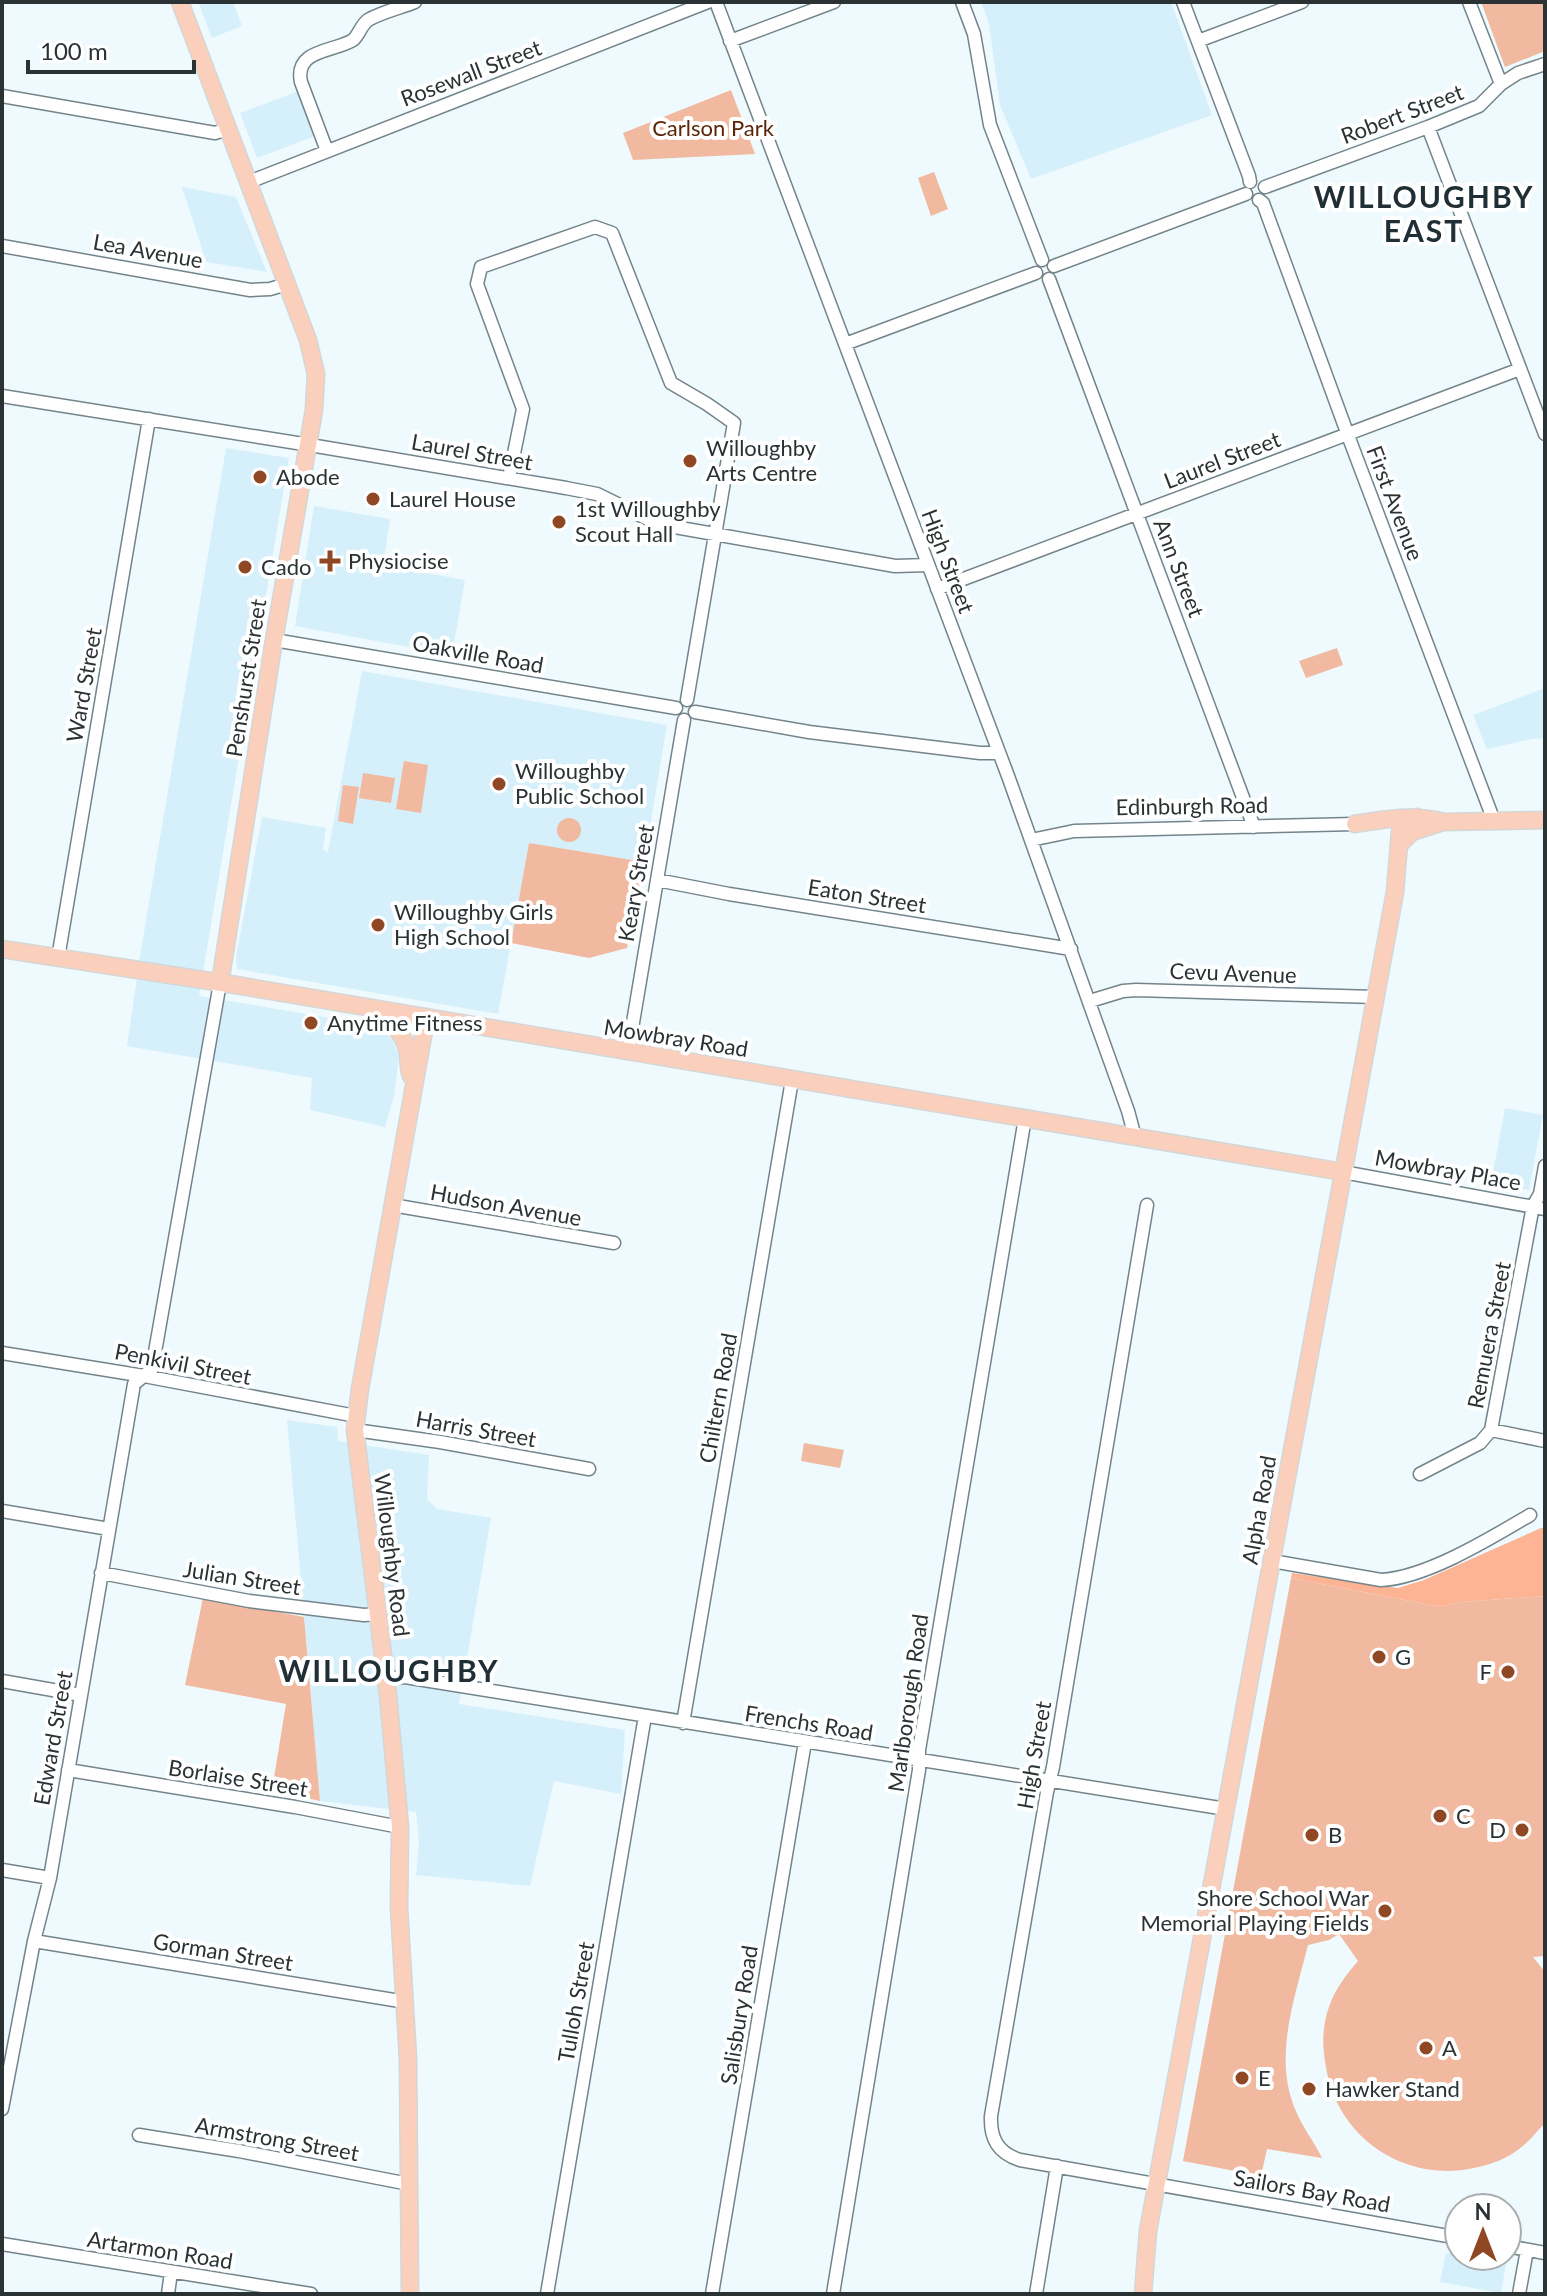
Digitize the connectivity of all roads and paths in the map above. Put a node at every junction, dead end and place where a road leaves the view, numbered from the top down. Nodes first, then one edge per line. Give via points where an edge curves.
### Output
1 (180, 2) edge
2 (415, 2) edge
3 (708, 2) edge
4 (716, 2) edge
5 (834, 2) edge
6 (962, 2) edge
7 (1183, 2) edge
8 (1302, 2) edge
9 (1469, 2) edge
10 (730, 41) junction
11 (1198, 41) junction
12 (1545, 64) edge
13 (1501, 84) junction
14 (2, 96) edge
15 (1428, 127) junction
16 (228, 129) junction
17 (327, 151) junction
18 (249, 182) junction
19 (1265, 187) junction
20 (1248, 188) junction
21 (1259, 200) junction
22 (2, 246) edge
23 (1048, 263) junction
24 (1036, 273) junction
25 (1049, 279) junction
26 (287, 284) junction
27 (845, 344) junction
28 (1520, 369) junction
29 (2, 396) edge
30 (149, 419) junction
31 (1347, 434) junction
32 (1545, 434) edge
33 (308, 444) junction
34 (509, 478) junction
35 (1137, 514) junction
36 (716, 534) junction
37 (928, 565) junction
38 (937, 589) junction
39 (274, 640) junction
40 (687, 700) junction
41 (676, 708) junction
42 (695, 712) junction
43 (684, 720) junction
44 (999, 753) junction
45 (1545, 820) edge
46 (1494, 821) junction
47 (1424, 822) junction
48 (1355, 824) junction
49 (1377, 826) junction
50 (1254, 827) junction
51 (1031, 840) junction
52 (1399, 845) junction
53 (657, 880) junction
54 (2, 949) edge
55 (1071, 949) junction
56 (58, 958) junction
57 (220, 983) junction
58 (1376, 997) junction
59 (1090, 1001) junction
60 (370, 1009) junction
61 (426, 1019) junction
62 (628, 1052) junction
63 (792, 1080) junction
64 (414, 1085) junction
65 (1025, 1118) junction
66 (1135, 1137) junction
67 (1545, 1166) edge
68 (1343, 1172) junction
69 (392, 1205) junction
70 (1147, 1205) dead end
71 (1539, 1208) edge
72 (614, 1243) dead end
73 (2, 1353) edge
74 (144, 1376) junction
75 (356, 1423) junction
76 (1491, 1430) junction
77 (1545, 1441) edge
78 (589, 1469) dead end
79 (1420, 1474) dead end
80 (2, 1511) edge
81 (1530, 1515) dead end
82 (109, 1529) junction
83 (1272, 1561) junction
84 (101, 1573) junction
85 (378, 1614) junction
86 (385, 1679) junction
87 (2, 1681) edge
88 (81, 1695) junction
89 (645, 1716) junction
90 (683, 1723) junction
91 (805, 1742) junction
92 (919, 1760) junction
93 (68, 1770) junction
94 (1050, 1781) junction
95 (1226, 1809) junction
96 (400, 1827) junction
97 (2, 1870) edge
98 (50, 1878) junction
99 (34, 1941) junction
100 (406, 2002) junction
101 (6, 2057) edge
102 (2, 2109) edge
103 (139, 2135) dead end
104 (1057, 2166) junction
105 (1158, 2183) junction
106 (409, 2184) junction
107 (1443, 2235) edge
108 (2, 2244) edge
109 (1523, 2249) edge
110 (1527, 2250) junction
111 (1545, 2253) edge
112 (171, 2272) junction
113 (168, 2294) edge
114 (311, 2294) edge
115 (410, 2294) edge
116 (547, 2294) edge
117 (712, 2294) edge
118 (833, 2294) edge
119 (1036, 2294) edge
120 (1143, 2294) edge
121 (1519, 2294) edge

1 - 16 main road, Penshurst Street
2 - 17 street via 366,21 355,39 313,55 302,66 299,76
3 - 17 street, Rosewall Street
4 - 10 street, High Street
5 - 10 street
6 - 23 street via 974,34 990,125
7 - 11 street
8 - 11 street
9 - 13 street
10 - 27 street, High Street
11 - 20 street via 1249,176
12 - 13 street, Robert Street
13 - 15 street, Robert Street via 1479,106
14 - 16 street via 215,133
15 - 19 street, Robert Street
15 - 28 street
16 - 18 main road, Penshurst Street
17 - 18 street, Rosewall Street
18 - 26 main road, Penshurst Street
19 - 20 street via 1257,180
19 - 21 street
20 - 21 street via 1252,200
20 - 23 street
21 - 31 street, First Avenue
22 - 26 street, Lea Avenue via 250,290
23 - 24 street via 1036,267
23 - 25 street via 1054,275
24 - 25 street
24 - 27 street
25 - 35 street, Ann Street
26 - 33 main road, Penshurst Street via 316,374
27 - 37 street, High Street
28 - 31 street, Laurel Street
28 - 32 street
29 - 30 street, Laurel Street
30 - 33 street, Laurel Street
30 - 56 street, Ward Street
31 - 35 street, Laurel Street
31 - 46 street, First Avenue
33 - 34 street, Laurel Street
33 - 39 main road, Penshurst Street
34 - 36 street, Laurel Street via 597,494 655,523
34 - 36 street via 523,409 477,284 481,267 595,227 612,233 671,383 734,423
35 - 38 street, Laurel Street
35 - 50 street, Ann Street
36 - 37 street, Laurel Street via 895,566
36 - 40 street
37 - 38 street, High Street
38 - 44 street, High Street
39 - 41 street, Oakville Road
39 - 57 main road, Penshurst Street
40 - 41 street
40 - 42 street
41 - 43 street
42 - 43 street
42 - 44 street via 809,732
43 - 53 street, Keary Street
44 - 51 street, High Street
45 - 46 main road
46 - 47 main road
47 - 48 main road via 1398,817
47 - 49 main road
47 - 52 main road
47 - 52 main road, Alpha Road via 1400,831
48 - 49 main road
48 - 50 street, Edinburgh Road
49 - 52 main road via 1392,831
50 - 51 street, Edinburgh Road via 1074,831
51 - 55 street, High Street
52 - 58 main road, Alpha Road
53 - 55 street, Eaton Street
53 - 62 street, Keary Street
54 - 56 main road, Mowbray Road
55 - 59 street, High Street
56 - 57 main road, Mowbray Road
57 - 60 main road, Mowbray Road
57 - 74 street, Penshurst Street via 152,1369
58 - 59 street, Cevu Avenue via 1136,990
58 - 68 main road, Alpha Road
59 - 66 street, High Street
60 - 61 main road, Mowbray Road
60 - 64 main road via 401,1035
61 - 62 main road, Mowbray Road
61 - 64 main road, Willoughby Road
62 - 63 main road, Mowbray Road
63 - 65 main road, Mowbray Road
63 - 90 street, Chiltern Road
64 - 69 main road, Willoughby Road
65 - 66 main road, Mowbray Road
65 - 92 street, Marlborough Road
66 - 68 main road, Mowbray Road
67 - 71 street, Remuera Street
68 - 71 street, Mowbray Place
68 - 83 main road, Alpha Road
69 - 72 street, Hudson Avenue
69 - 75 main road, Willoughby Road
70 - 94 street, High Street
71 - 76 street, Remuera Street
73 - 74 street, Penkivil Street
74 - 75 street, Penkivil Street
74 - 82 street, Edward Street via 134,1384
75 - 78 street, Harris Street
75 - 85 main road, Willoughby Road
76 - 77 street
76 - 79 street, Remuera Street via 1480,1443
80 - 82 street
81 - 83 street via 1398,1580
82 - 84 street, Edward Street
83 - 95 main road, Alpha Road
84 - 85 street, Julian Street via 249,1601
84 - 88 street, Edward Street
85 - 86 main road, Willoughby Road
86 - 89 street, Frenchs Road via 405,1677
86 - 96 main road, Willoughby Road
87 - 88 street
88 - 93 street, Edward Street
89 - 90 street, Frenchs Road
89 - 116 street, Tulloh Street
90 - 91 street, Frenchs Road
91 - 92 street, Frenchs Road
91 - 117 street, Salisbury Road
92 - 94 street, Frenchs Road
92 - 118 street, Marlborough Road
93 - 96 street, Borlaise Street
93 - 98 street, Edward Street
94 - 95 street, Frenchs Road
94 - 104 street, High Street via 991,2123 996,2144 1005,2154
95 - 105 main road, Alpha Road
96 - 100 main road, Willoughby Road
97 - 98 street
98 - 99 street, Edward Street
99 - 100 street, Gorman Street
99 - 101 street, Edward Street
100 - 106 main road, Willoughby Road
101 - 102 street, Edward Street
103 - 106 street, Armstrong Street
104 - 105 street, High Street
104 - 119 street
105 - 107 street, Sailors Bay Road
105 - 120 main road, Alpha Road
106 - 115 main road, Willoughby Road
108 - 112 street, Artarmon Road
109 - 110 street
110 - 111 street
110 - 121 street
112 - 113 street
112 - 114 street, Artarmon Road

